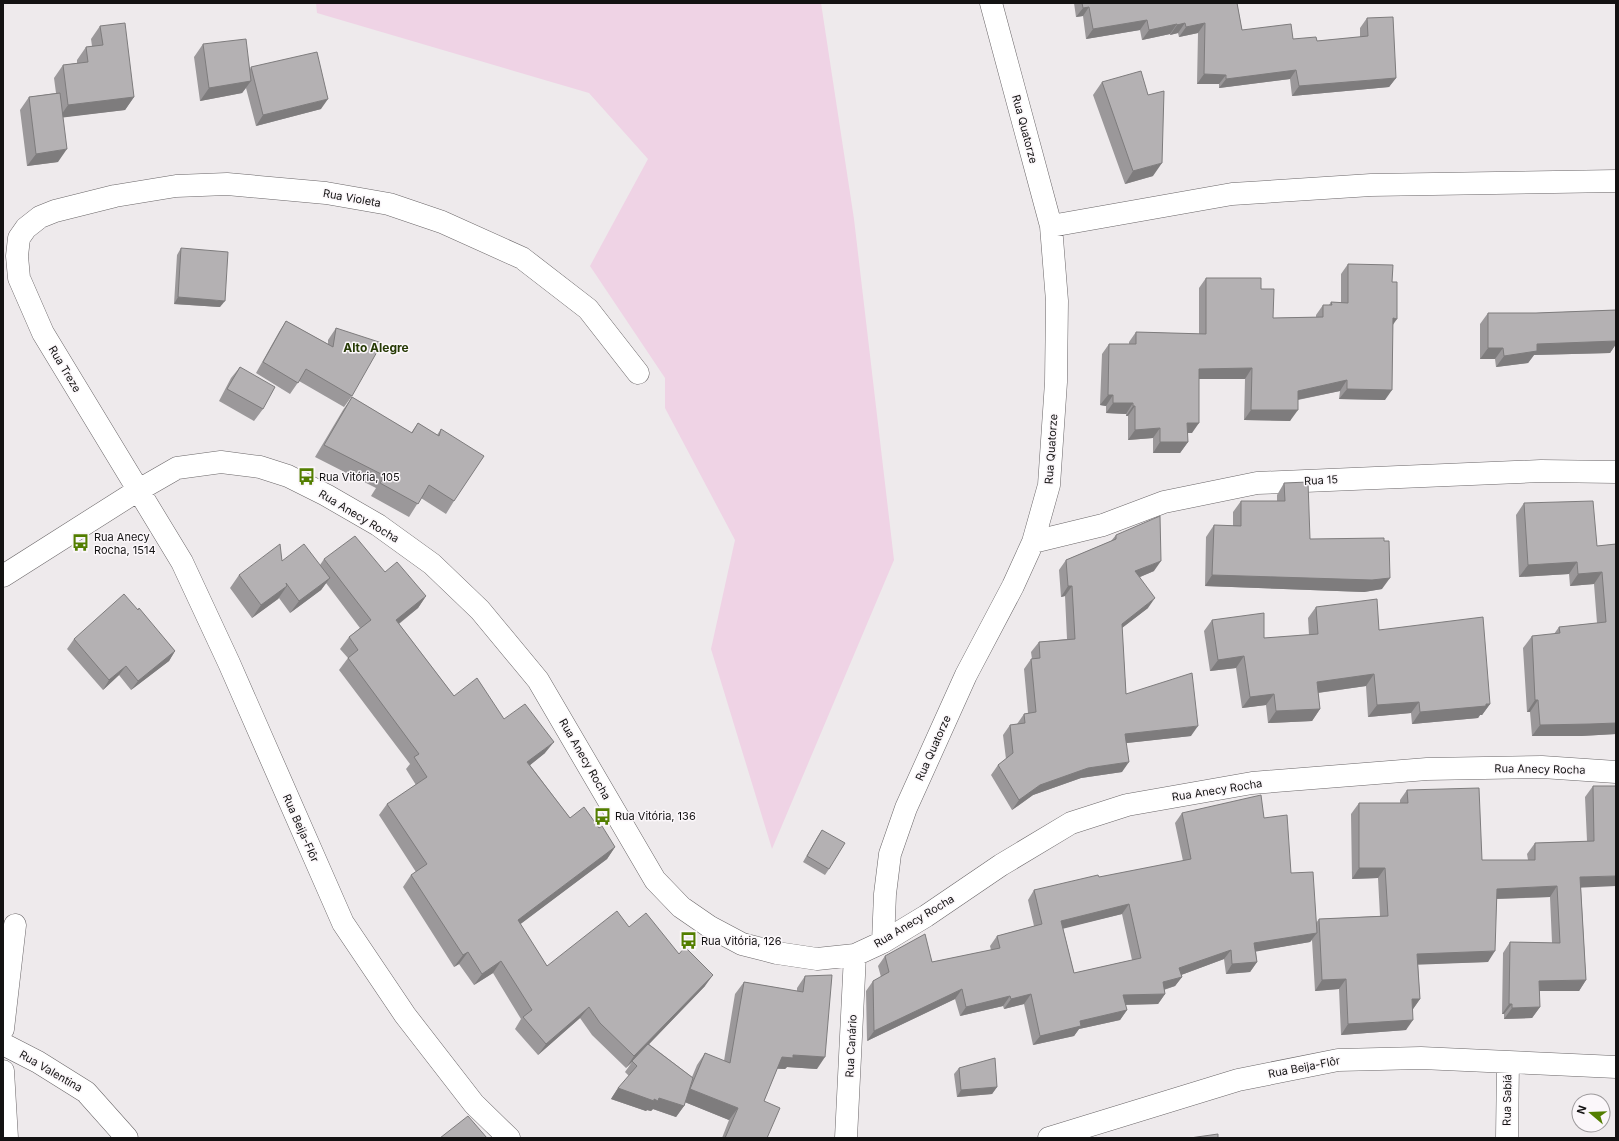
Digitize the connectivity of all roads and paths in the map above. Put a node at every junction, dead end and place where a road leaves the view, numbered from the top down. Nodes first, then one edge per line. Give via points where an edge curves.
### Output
1 (991, 3) edge
2 (1616, 181) edge
3 (1051, 226) junction
4 (19, 238) joint
5 (638, 374) dead end
6 (1616, 472) edge
7 (137, 491) junction
8 (1033, 542) junction
9 (3, 576) edge
10 (1616, 772) edge
11 (15, 925) dead end
12 (884, 942) junction
13 (855, 955) junction
14 (3, 1029) edge
15 (3, 1044) edge
16 (1508, 1062) junction
17 (1616, 1067) edge
18 (3, 1070) edge
19 (7, 1138) edge
20 (127, 1138) edge
21 (509, 1138) edge
22 (846, 1138) edge
23 (1049, 1138) edge
24 (1507, 1138) edge

1 - 3 street, Rua Quatorze
2 - 3 street via 1371,185 1232,194
3 - 8 street, Rua Quatorze via 1056,301 1056,382 1049,485
4 - 5 street, Rua Violeta via 26,228 40,217 55,211 115,196 176,186 227,184 326,193 389,204 442,222 522,258 588,309
4 - 7 street, Rua Treze via 16,256 19,278 43,333
6 - 8 street, Rua 15 via 1541,471 1257,483 1164,502 1103,525
7 - 9 street, Rua Anecy Rocha
7 - 13 street, Rua Anecy Rocha via 177,468 221,462 260,467 288,476 378,525 432,564 480,610 538,680 655,880 681,908 742,944 817,959
7 - 21 street, Rua Beija-Flôr via 182,562 229,663 342,923 405,1015 474,1104
8 - 12 street, Rua Quatorze via 966,675 906,808 890,854 885,894
10 - 12 street, Rua Anecy Rocha via 1542,767 1427,769 1252,783 1127,805 1071,823 1001,865
11 - 14 street
12 - 13 street, Rua Anecy Rocha
13 - 22 street, Rua Canário
15 - 20 street, Rua Valentina via 86,1092
16 - 17 street, Rua Beija-Flôr
16 - 23 street, Rua Beija-Flôr via 1421,1058 1338,1060 1238,1080
16 - 24 street, Rua Sabiá
18 - 19 street

